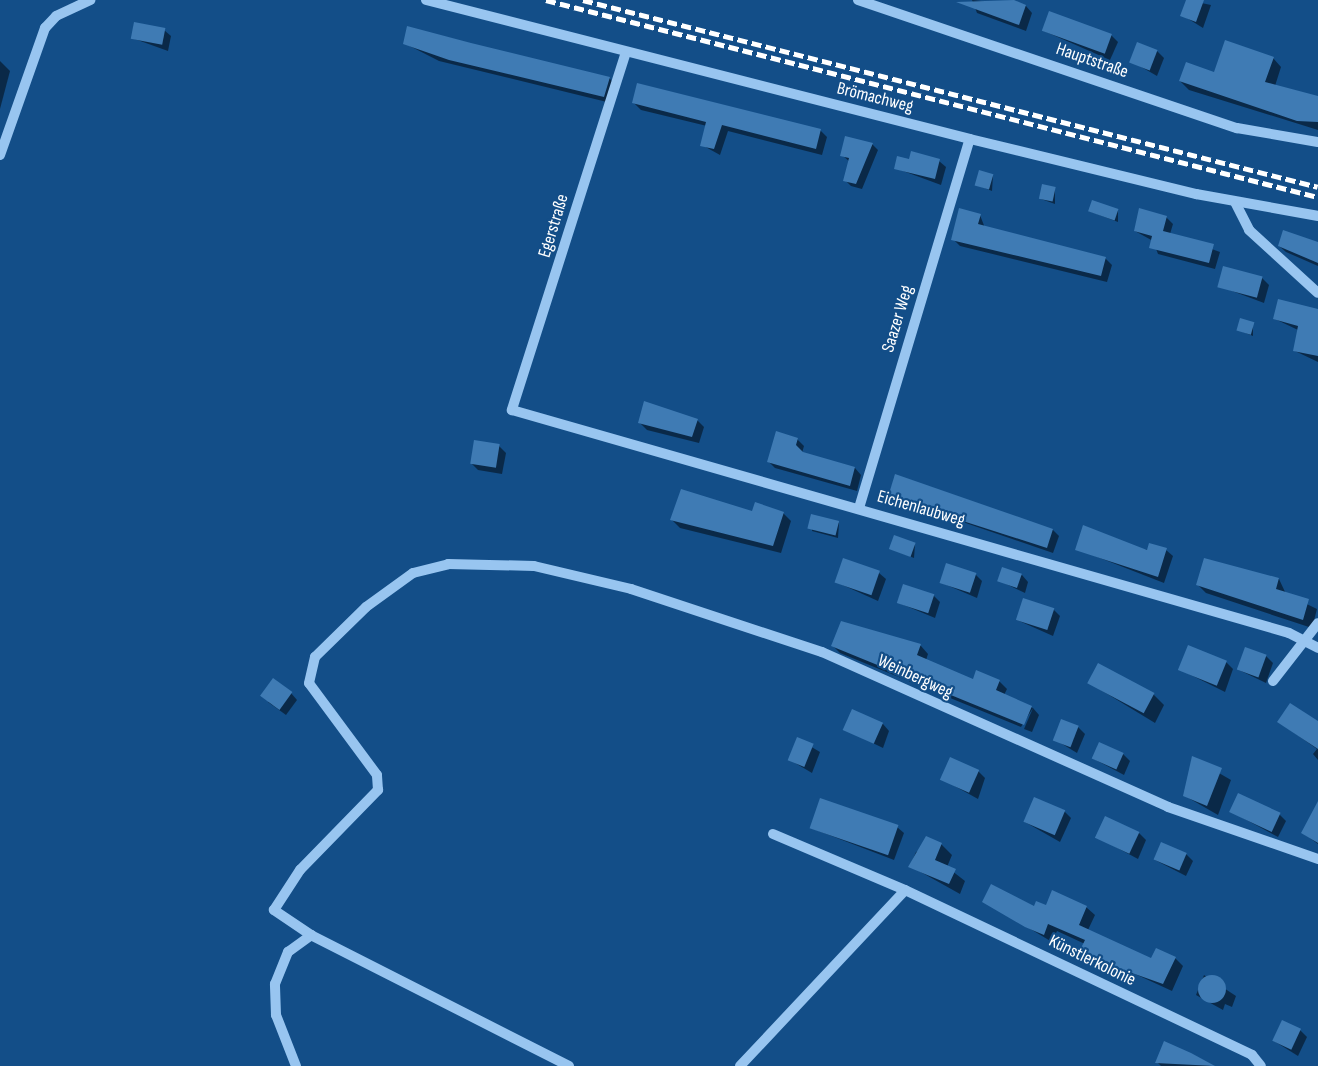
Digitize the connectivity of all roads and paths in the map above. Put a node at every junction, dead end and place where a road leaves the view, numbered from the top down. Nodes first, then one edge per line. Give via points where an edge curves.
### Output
1 (91, 0) edge
2 (426, 0) edge
3 (858, 0) edge
4 (626, 52) junction
5 (970, 139) junction
6 (1318, 142) edge
7 (0, 155) edge
8 (1235, 202) junction
9 (1318, 216) edge
10 (1318, 293) edge
11 (512, 410) joint
12 (859, 508) junction
13 (1318, 623) edge
14 (1304, 641) junction
15 (1318, 648) edge
16 (1273, 681) dead end
17 (773, 834) dead end
18 (1318, 859) edge
19 (905, 890) junction
20 (311, 935) junction
21 (296, 1066) edge
22 (569, 1066) edge
23 (740, 1066) edge
24 (1261, 1066) edge

1 - 7 street via 56,16 45,28
2 - 4 street, Brömachweg
3 - 6 street, Hauptstraße via 1237,128
4 - 5 street, Brömachweg
4 - 11 street, Egerstraße
5 - 8 street, Brömachweg
5 - 12 street, Saazer Weg
8 - 9 street, Brömachweg
8 - 10 street via 1249,230
11 - 12 street, Eichenlaubweg
12 - 14 street, Eichenlaubweg
13 - 14 street
14 - 15 street, Eichenlaubweg
14 - 16 street
17 - 19 street, Künstlerkolonie
18 - 20 street, Weinbergweg via 1168,807 822,652 592,578 488,564 448,564 413,573 366,607 315,657 309,683 377,775 378,790 280,894 274,910
19 - 23 street
19 - 24 street, Künstlerkolonie via 1252,1055
20 - 21 street via 288,952 275,984 276,1015
20 - 22 street

